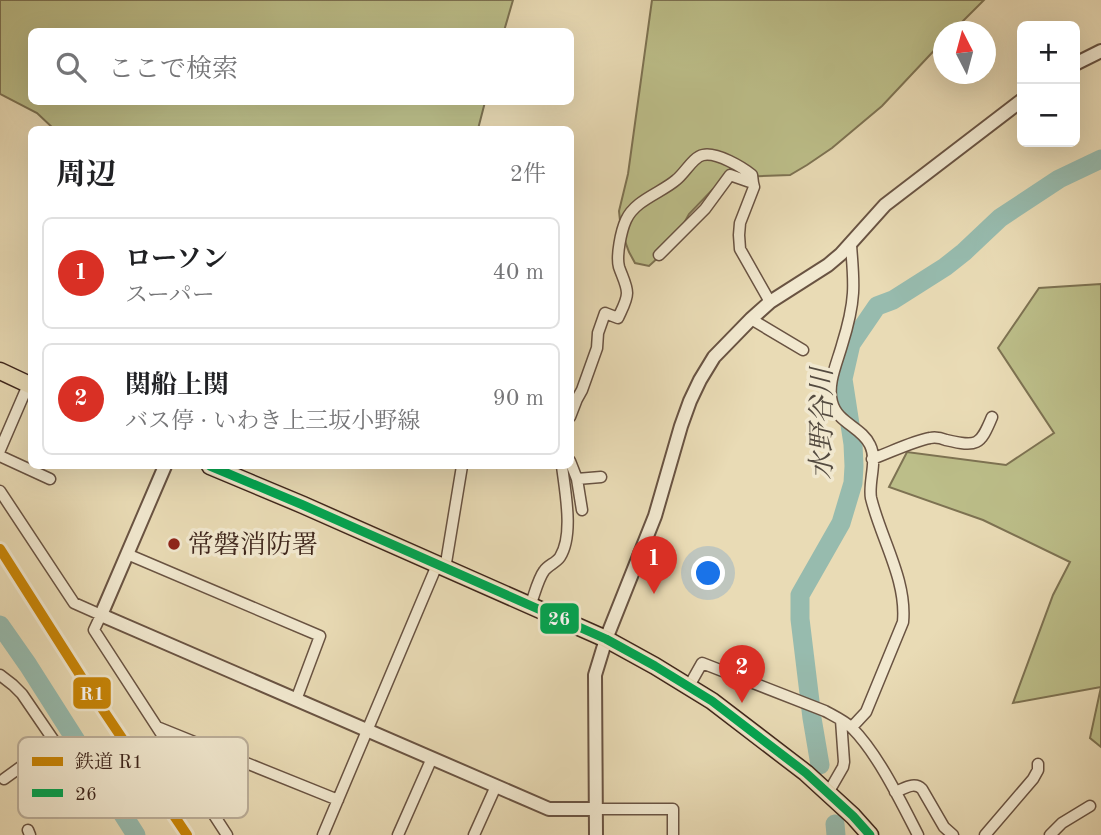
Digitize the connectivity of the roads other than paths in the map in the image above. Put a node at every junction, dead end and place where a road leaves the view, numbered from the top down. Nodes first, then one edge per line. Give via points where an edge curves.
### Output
1 (1101, 51) edge
2 (1080, 62) edge
3 (1017, 104) edge
4 (753, 183) junction
5 (851, 244) junction
6 (659, 255) dead end
7 (770, 302) junction
8 (751, 319) junction
9 (803, 350) dead end
10 (0, 371) edge
11 (28, 385) edge
12 (28, 390) edge
13 (574, 407) edge
14 (992, 417) dead end
15 (0, 450) edge
16 (0, 456) edge
17 (873, 459) junction
18 (28, 469) edge
19 (28, 469) edge
20 (164, 469) edge
21 (217, 469) edge
22 (461, 469) edge
23 (562, 469) edge
24 (573, 469) edge
25 (601, 477) dead end
26 (50, 479) dead end
27 (577, 479) junction
28 (0, 491) edge
29 (582, 510) dead end
30 (127, 554) junction
31 (441, 567) junction
32 (530, 606) junction
33 (101, 615) junction
34 (606, 639) junction
35 (0, 675) edge
36 (689, 686) junction
37 (296, 700) junction
38 (841, 720) junction
39 (156, 726) junction
40 (852, 727) junction
41 (367, 730) junction
42 (52, 737) edge
43 (163, 737) edge
44 (183, 737) edge
45 (432, 758) junction
46 (248, 763) edge
47 (1038, 764) dead end
48 (18, 769) edge
49 (4, 779) dead end
50 (496, 786) junction
51 (895, 792) junction
52 (828, 793) junction
53 (338, 800) junction
54 (1090, 806) dead end
55 (596, 809) junction
56 (216, 818) edge
57 (227, 835) edge
58 (323, 835) edge
59 (398, 835) edge
60 (474, 835) edge
61 (596, 835) edge
62 (673, 835) edge
63 (870, 835) edge
64 (918, 835) edge
65 (953, 835) edge
66 (985, 835) edge
67 (1050, 835) edge

1 - 2 street
3 - 5 street via 885,205
4 - 6 street via 730,174 705,209
4 - 7 street via 740,223 740,249
4 - 13 street via 743,167 702,155 631,211 618,253 627,296 618,318 605,313
5 - 7 street via 828,265
5 - 17 street via 853,293 831,401 837,415 870,444
7 - 8 street
8 - 9 street
8 - 34 street via 715,357 690,401 655,516
10 - 11 main road
12 - 15 street
14 - 17 street via 984,436 972,444 933,437
16 - 18 street
17 - 40 street via 871,497 900,585 904,615 866,712
19 - 26 street
20 - 30 street
21 - 31 main road
22 - 31 street
23 - 32 street via 568,528 565,545 561,556 545,569
24 - 27 street
25 - 27 street
27 - 29 street
28 - 33 street via 74,603
30 - 33 street
30 - 37 street via 320,636
31 - 32 main road
31 - 41 street
32 - 34 main road
33 - 37 street
33 - 39 street via 94,630
34 - 36 main road
34 - 55 street via 595,675
35 - 42 street via 22,694
36 - 38 street via 702,663
36 - 52 main road
37 - 41 street
38 - 40 street
38 - 52 street via 844,762
39 - 43 street
39 - 44 street
40 - 51 street
41 - 45 street
41 - 53 street
45 - 50 street
45 - 59 street
46 - 53 street
47 - 66 street via 1033,779
48 - 49 street
50 - 55 street via 549,809
50 - 60 street
51 - 64 street
51 - 65 street via 918,785
52 - 63 main road
53 - 58 street
54 - 67 street
55 - 61 street
55 - 62 street via 673,809
56 - 57 street

